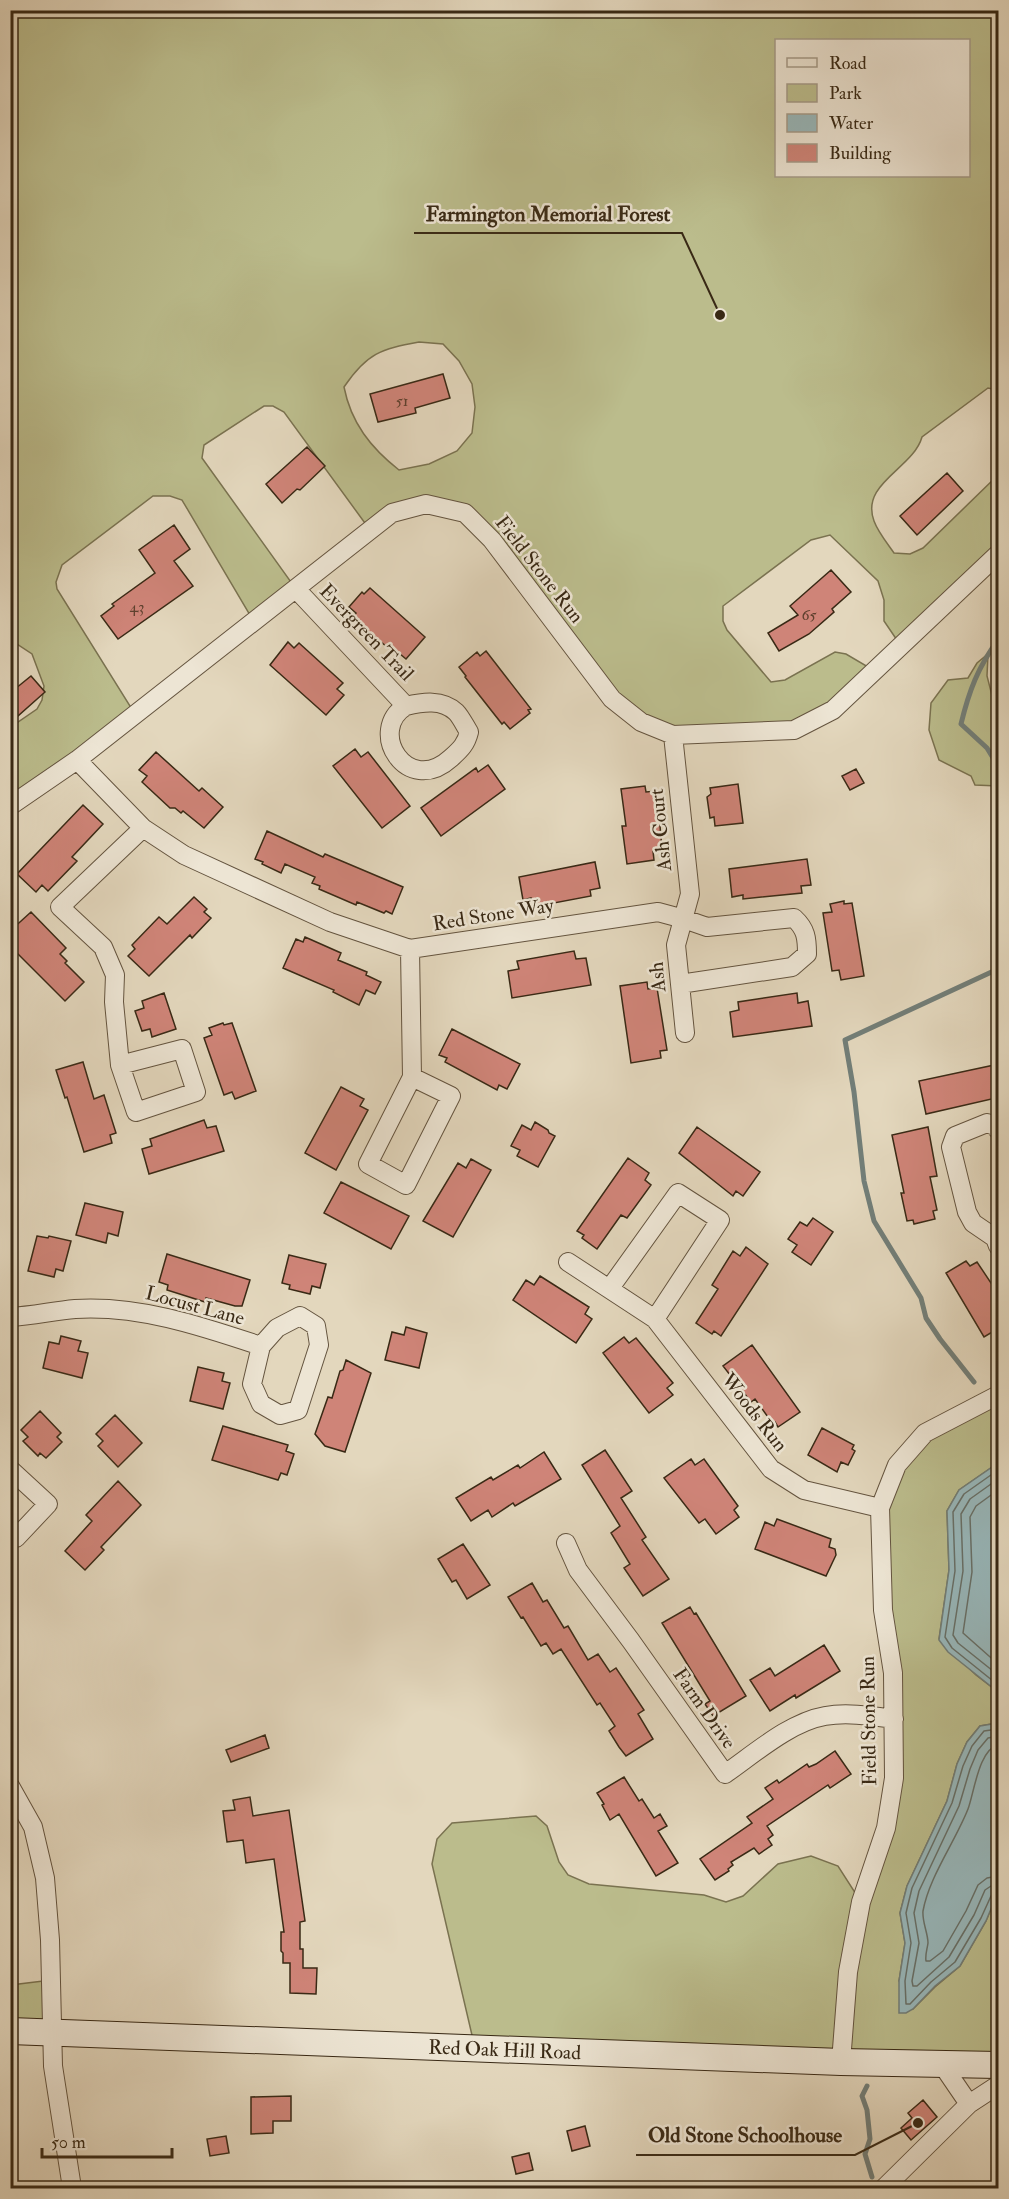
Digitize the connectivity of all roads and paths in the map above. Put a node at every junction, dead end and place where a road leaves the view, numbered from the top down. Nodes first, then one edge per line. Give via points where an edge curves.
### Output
1 (999, 554) edge
2 (296, 589) junction
3 (406, 706) junction
4 (673, 735) junction
5 (77, 760) junction
6 (10, 806) edge
7 (143, 828) junction
8 (684, 919) junction
9 (410, 949) junction
10 (680, 984) junction
11 (685, 1033) dead end
12 (120, 1065) dead end
13 (412, 1077) junction
14 (999, 1130) edge
15 (997, 1239) edge
16 (568, 1262) dead end
17 (610, 1288) junction
18 (10, 1317) edge
19 (655, 1319) junction
20 (261, 1346) junction
21 (999, 1395) edge
22 (10, 1469) edge
23 (880, 1508) junction
24 (10, 1533) edge
25 (566, 1543) dead end
26 (894, 1719) junction
27 (10, 1786) edge
28 (10, 2031) edge
29 (51, 2032) junction
30 (841, 2062) junction
31 (941, 2063) junction
32 (999, 2066) edge
33 (999, 2085) edge
34 (969, 2104) junction
35 (72, 2188) edge
36 (884, 2188) edge

1 - 4 street, Field Stone Run via 833,710 794,730
2 - 3 street, Evergreen Trail
2 - 4 street, Field Stone Run via 392,513 426,504 465,513 492,540 612,699 642,722
2 - 5 street, Field Stone Run
3 - 3 street, Evergreen Trail via 438,703 456,712 469,732 466,744 432,770 408,767 389,741 389,725
4 - 8 street, Ash Court via 690,894
5 - 6 street, Field Stone Run
5 - 7 street, Red Stone Way
7 - 9 street, Red Stone Way via 184,855 330,922
7 - 12 street via 60,907 103,947 115,975
8 - 9 street, Red Stone Way via 658,912
8 - 10 street, Ash via 676,945
8 - 10 street, Red Stone Way via 707,927 794,918 807,935 807,954 792,967
9 - 13 street
10 - 11 street, Ash
13 - 13 street via 368,1164 406,1185 451,1096
14 - 15 street via 987,1123 955,1136 951,1148 967,1212 973,1223
16 - 17 street, Woods Run
17 - 19 street, Woods Run
17 - 19 street via 678,1193 720,1220
18 - 20 street, Locust Lane via 75,1309 139,1312 204,1327
19 - 23 street, Woods Run via 771,1469 804,1490
20 - 20 street, Locust Lane via 252,1384 261,1404 280,1415 298,1410 319,1345 316,1326 300,1316 278,1328
21 - 23 street, Field Stone Run via 925,1434 897,1465
22 - 24 street via 48,1504 16,1538
23 - 26 street, Field Stone Run via 883,1610 893,1672
25 - 26 street, Farm Drive via 578,1570 725,1774 789,1729 824,1716
26 - 30 street, Field Stone Run via 894,1778 886,1828 861,1902 848,1972
27 - 29 street via 33,1827 45,1878
28 - 29 street, Red Oak Hill Road
29 - 30 street, Red Oak Hill Road
29 - 35 street
30 - 31 street, Red Oak Hill Road
31 - 32 street, Red Oak Hill Road
31 - 34 street
33 - 34 street
34 - 36 street

